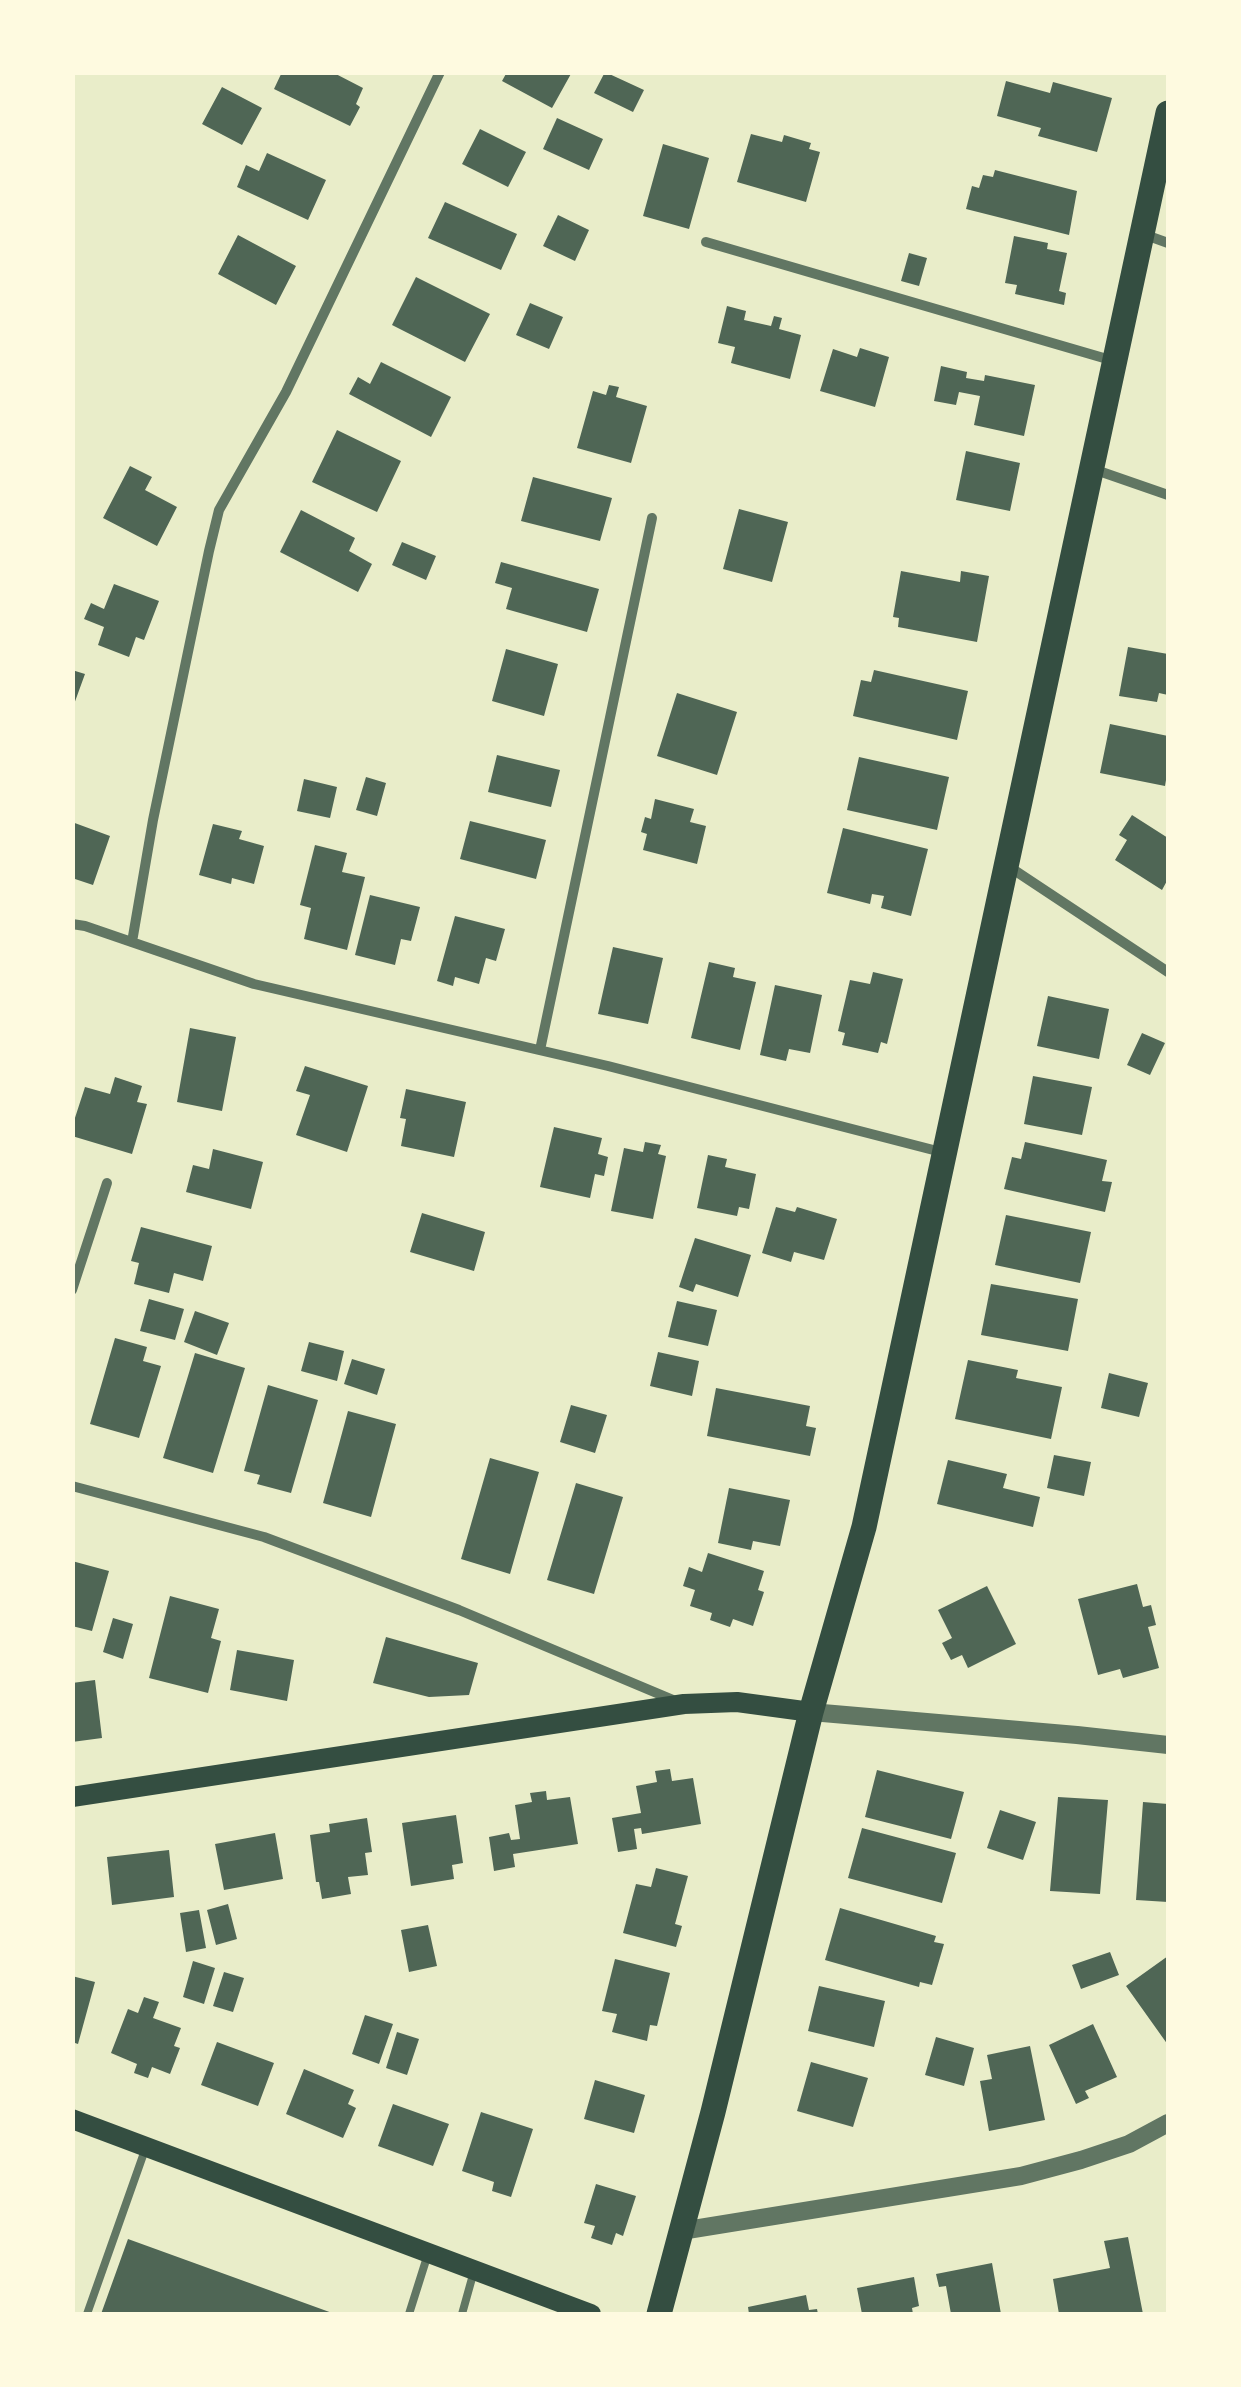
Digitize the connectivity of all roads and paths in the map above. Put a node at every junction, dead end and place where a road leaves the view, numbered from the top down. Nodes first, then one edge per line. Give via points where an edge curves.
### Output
1 (440, 72) edge
2 (1168, 113) edge
3 (1143, 234) junction
4 (706, 242) dead end
5 (1168, 242) edge
6 (1116, 361) junction
7 (1092, 469) junction
8 (1168, 494) edge
9 (652, 518) dead end
10 (1007, 866) junction
11 (72, 924) edge
12 (132, 942) junction
13 (1168, 972) edge
14 (540, 1050) junction
15 (946, 1153) junction
16 (106, 1183) dead end
17 (72, 1290) edge
18 (72, 1486) edge
19 (684, 1704) junction
20 (811, 1712) junction
21 (1168, 1745) edge
22 (72, 1796) edge
23 (72, 2119) edge
24 (1168, 2123) edge
25 (146, 2147) junction
26 (682, 2231) junction
27 (428, 2253) junction
28 (474, 2270) junction
29 (87, 2314) edge
30 (409, 2314) edge
31 (462, 2314) edge
32 (591, 2314) edge
33 (659, 2314) edge

1 - 12 street via 286,392 220,510
2 - 3 main road
3 - 5 street
3 - 6 main road
4 - 6 street
6 - 7 main road
7 - 8 street
7 - 10 main road
9 - 14 street
10 - 13 street
10 - 15 main road
11 - 12 street
12 - 14 street via 254,984
14 - 15 street
15 - 20 main road via 864,1527
16 - 17 street
18 - 19 street via 264,1537
19 - 20 main road via 737,1702
19 - 22 main road
20 - 21 street
20 - 26 main road
23 - 25 main road
24 - 26 street via 1129,2144 1021,2176
25 - 27 main road
25 - 29 lane
26 - 33 main road
27 - 28 main road
27 - 30 lane
28 - 31 lane
28 - 32 main road

